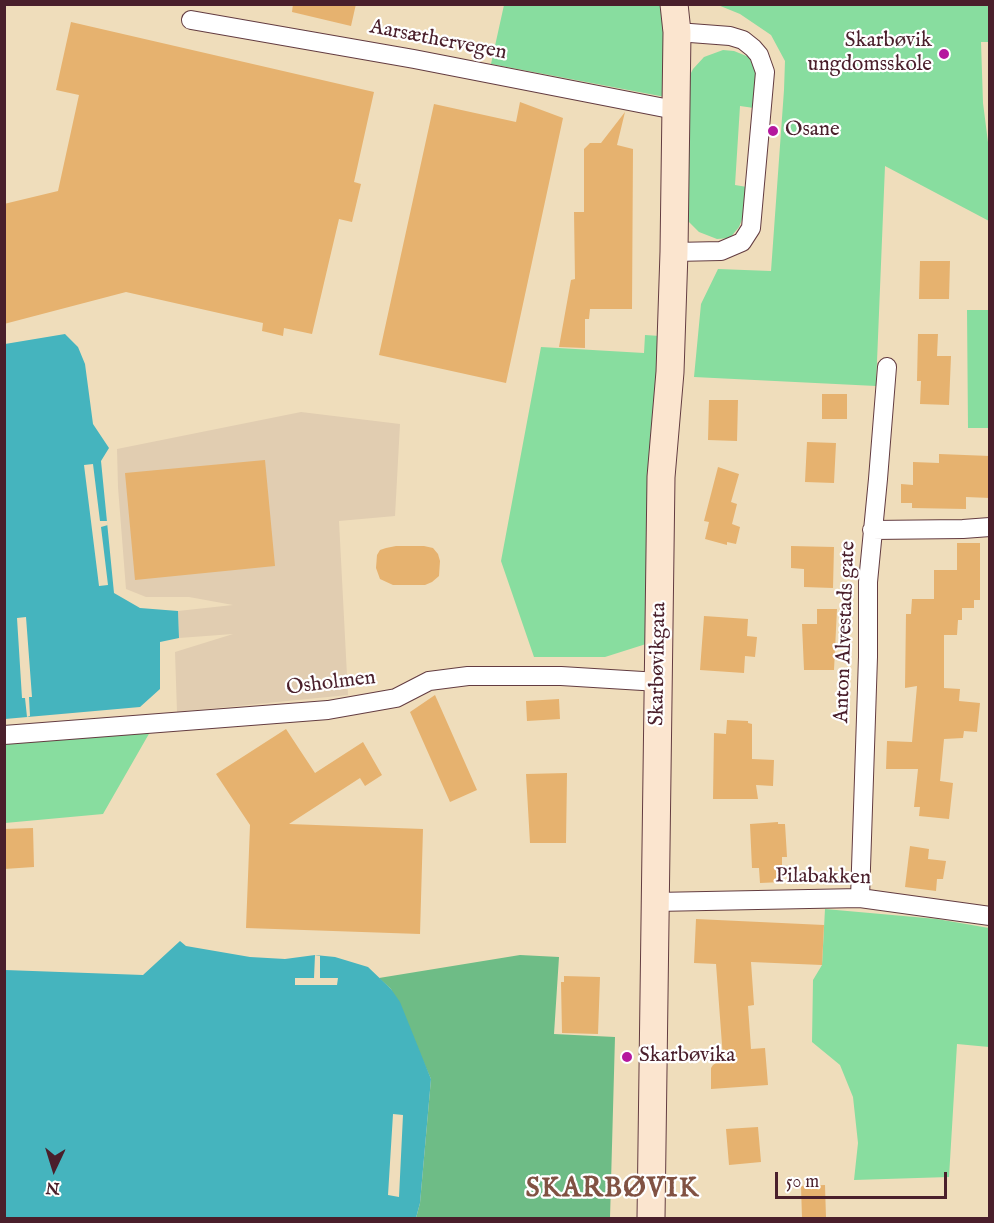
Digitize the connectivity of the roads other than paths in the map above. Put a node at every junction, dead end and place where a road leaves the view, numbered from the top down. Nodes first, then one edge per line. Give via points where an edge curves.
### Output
1 (674, 4) edge
2 (191, 20) dead end
3 (677, 32) junction
4 (675, 110) junction
5 (674, 252) junction
6 (887, 367) dead end
7 (990, 527) edge
8 (872, 530) junction
9 (659, 682) junction
10 (4, 735) edge
11 (860, 898) junction
12 (655, 902) junction
13 (990, 916) edge
14 (651, 1218) edge

1 - 3 main road, Skarbøvikgata
2 - 4 street, Aarsæthervegen via 391,54
3 - 4 main road, Skarbøvikgata
3 - 5 street via 743,40 759,55 765,72 751,228 742,242 721,251
4 - 5 main road, Skarbøvikgata
5 - 9 main road, Skarbøvikgata via 661,477
6 - 8 street, Anton Alvestads gate
7 - 8 street
8 - 11 street, Anton Alvestads gate
9 - 10 street, Osholmen via 468,676 429,681 396,698 328,710
9 - 12 main road, Skarbøvikgata
11 - 12 street, Pilabakken
11 - 13 street, Pilabakken
12 - 14 main road, Skarbøvikgata

